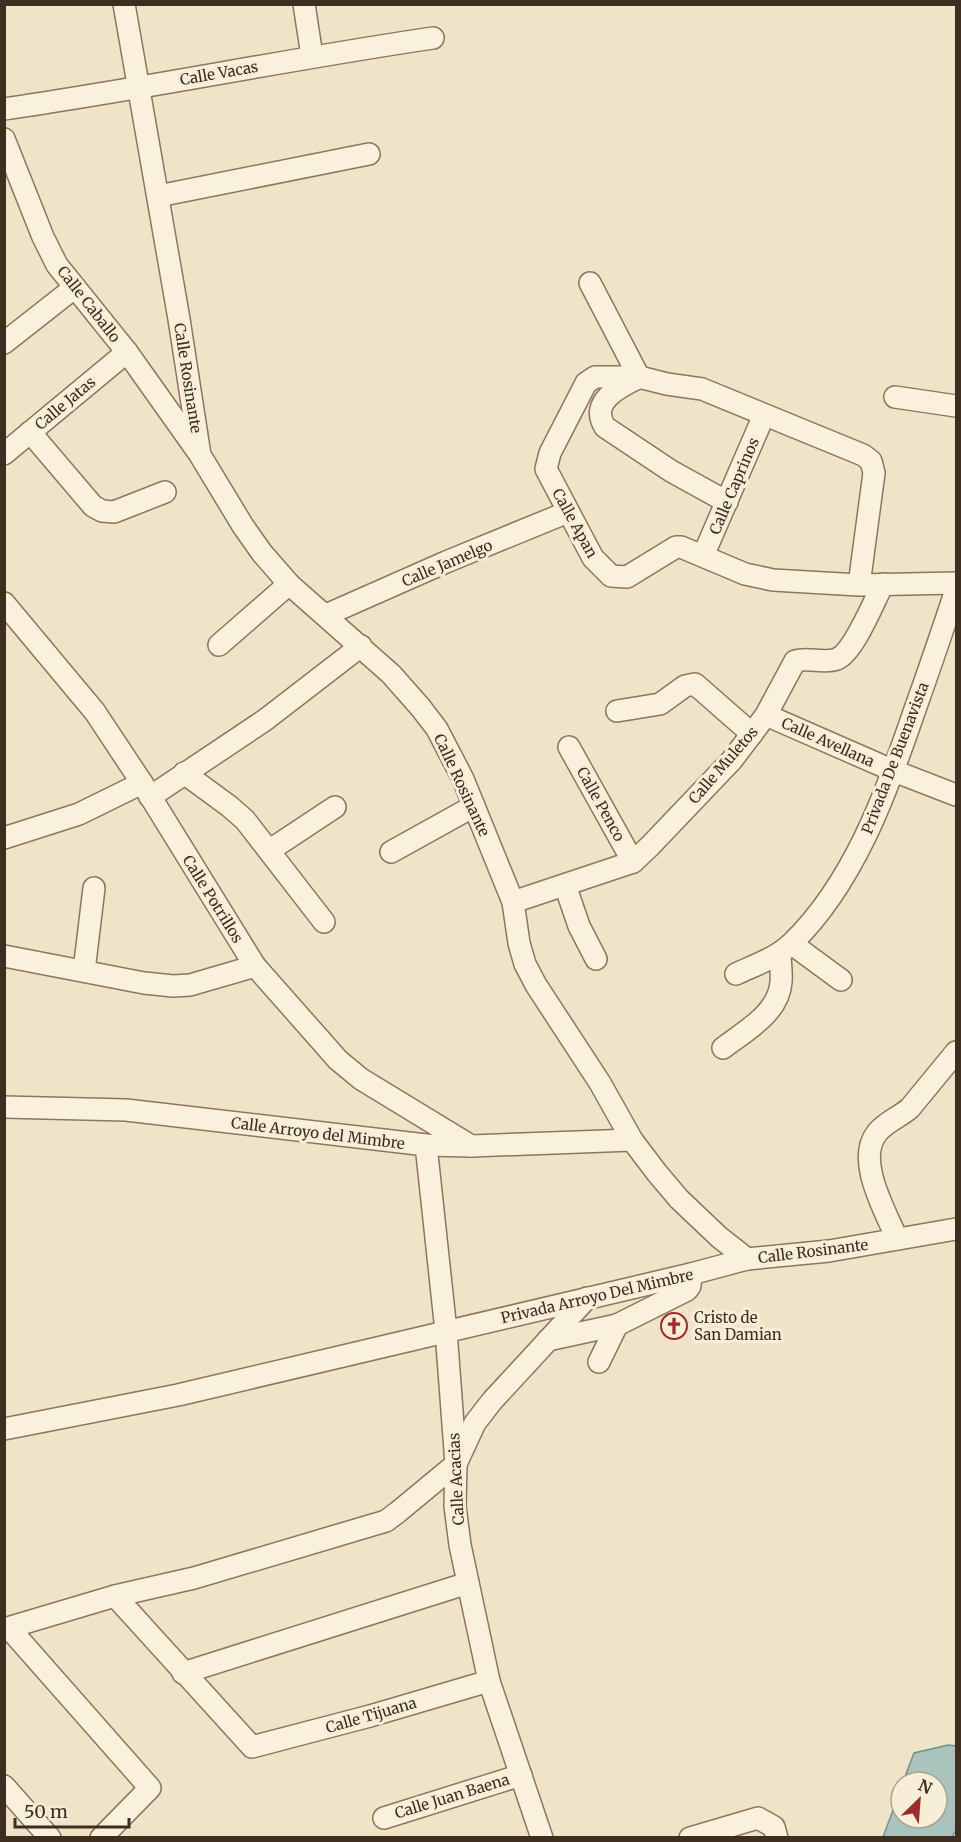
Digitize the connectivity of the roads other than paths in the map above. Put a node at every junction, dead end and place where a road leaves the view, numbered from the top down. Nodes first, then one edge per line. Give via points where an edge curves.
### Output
1 (124, 4) edge
2 (304, 4) edge
3 (433, 38) dead end
4 (312, 56) junction
5 (139, 88) junction
6 (4, 109) edge
7 (4, 139) edge
8 (369, 154) dead end
9 (158, 195) junction
10 (590, 283) dead end
11 (74, 288) junction
12 (4, 343) edge
13 (127, 352) junction
14 (639, 377) junction
15 (895, 397) dead end
16 (957, 406) edge
17 (764, 415) junction
18 (30, 432) junction
19 (4, 454) edge
20 (200, 455) junction
21 (165, 492) dead end
22 (727, 502) junction
23 (568, 512) junction
24 (704, 556) junction
25 (957, 583) edge
26 (289, 584) junction
27 (883, 584) junction
28 (859, 585) junction
29 (957, 590) edge
30 (4, 603) edge
31 (326, 615) junction
32 (219, 645) dead end
33 (361, 646) junction
34 (617, 711) dead end
35 (766, 715) junction
36 (752, 734) junction
37 (569, 747) dead end
38 (894, 771) junction
39 (184, 773) junction
40 (146, 790) junction
41 (957, 795) edge
42 (474, 806) junction
43 (335, 807) dead end
44 (4, 838) edge
45 (270, 850) junction
46 (391, 852) dead end
47 (633, 862) junction
48 (565, 885) junction
49 (94, 888) dead end
50 (513, 902) junction
51 (324, 922) dead end
52 (786, 949) junction
53 (4, 956) edge
54 (596, 959) dead end
55 (255, 966) junction
56 (84, 972) junction
57 (736, 974) dead end
58 (841, 980) dead end
59 (723, 1048) dead end
60 (957, 1052) edge
61 (4, 1107) edge
62 (632, 1140) junction
63 (426, 1145) junction
64 (471, 1146) junction
65 (957, 1229) edge
66 (897, 1239) junction
67 (747, 1259) junction
68 (691, 1274) junction
69 (587, 1298) junction
70 (617, 1325) junction
71 (446, 1331) junction
72 (548, 1341) junction
73 (599, 1362) dead end
74 (4, 1429) edge
75 (456, 1464) junction
76 (468, 1583) junction
77 (115, 1596) junction
78 (7, 1628) edge
79 (183, 1673) junction
80 (489, 1681) junction
81 (521, 1775) junction
82 (4, 1786) edge
83 (384, 1818) dead end
84 (50, 1838) edge
85 (100, 1838) edge
86 (542, 1838) edge
87 (690, 1838) edge
88 (777, 1838) edge

1 - 5 street, Calle Rosinante
2 - 4 street
3 - 4 street, Calle Vacas
4 - 5 street, Calle Vacas
5 - 6 street, Calle Vacas
5 - 9 street, Calle Rosinante
7 - 11 street, Calle Caballo via 46,244
8 - 9 street
9 - 20 street, Calle Rosinante
10 - 14 street
11 - 12 street
11 - 13 street, Calle Caballo
13 - 18 street, Calle Jatas
13 - 20 street, Calle Caballo
14 - 17 street via 702,389
14 - 22 street via 610,393 601,409 600,419 605,427
14 - 23 street, Calle Apan via 592,378 586,383 550,453 546,469
15 - 16 street
17 - 22 street, Calle Caprinos
17 - 28 street via 860,453 871,461 874,473
18 - 19 street, Calle Jatas
18 - 21 street via 93,506 102,511 114,512
20 - 26 street, Calle Rosinante via 243,526
22 - 24 street, Calle Caprinos
23 - 24 street, Calle Apan via 593,558 611,576 627,577 676,547
23 - 31 street, Calle Jamelgo
24 - 28 street, Calle Apan via 758,578
25 - 27 street, Calle Apan
26 - 31 street, Calle Rosinante
26 - 32 street
27 - 28 street, Calle Apan
27 - 35 street, Calle Muletos via 844,655 833,660 795,661
29 - 38 street, Privada De Buenavista
30 - 40 street, Calle Potrillos via 94,712
31 - 33 street, Calle Rosinante
33 - 39 street via 265,720
33 - 42 street, Calle Rosinante via 391,674 436,729
34 - 36 street via 660,704 688,684 697,686
35 - 36 street, Calle Muletos
35 - 38 street, Calle Avellana
36 - 47 street, Calle Muletos
37 - 47 street, Calle Penco
38 - 41 street, Calle Avellana
38 - 52 street, Privada De Buenavista via 867,836 831,896
39 - 40 street
39 - 45 street via 245,820
40 - 44 street
40 - 55 street, Calle Potrillos
42 - 46 street
42 - 50 street, Calle Rosinante
43 - 45 street
45 - 51 street
47 - 48 street, Calle Muletos
48 - 50 street, Calle Muletos
48 - 54 street
49 - 56 street
50 - 62 street, Calle Rosinante via 525,964
52 - 57 street, Privada De Buenavista
52 - 58 street
52 - 59 street via 776,1000 765,1015
53 - 56 street
55 - 56 street via 190,985 172,986
55 - 64 street, Calle Potrillos via 338,1060 361,1079
60 - 66 street via 910,1108 884,1126 871,1141 871,1173
61 - 63 street, Calle Arroyo del Mimbre via 126,1110
62 - 64 street, Calle Arroyo del Mimbre
62 - 67 street, Calle Rosinante via 678,1198
63 - 64 street, Calle Arroyo del Mimbre
63 - 71 street, Calle Acacias
65 - 66 street, Calle Rosinante
66 - 67 street, Calle Rosinante
67 - 68 street, Privada Arroyo Del Mimbre
68 - 69 street, Privada Arroyo Del Mimbre
68 - 70 street via 687,1290
69 - 71 street, Privada Arroyo Del Mimbre
69 - 72 street
70 - 72 street
70 - 73 street
71 - 74 street, Privada Arroyo Del Mimbre via 178,1395
71 - 75 street, Calle Acacias
72 - 75 street via 475,1423
75 - 76 street, Calle Acacias via 455,1506
75 - 77 street via 386,1521 194,1578
76 - 79 street
76 - 80 street, Calle Acacias
77 - 78 street
77 - 79 street
78 - 85 street via 150,1788
79 - 80 street, Calle Tijuana via 252,1747
80 - 81 street, Calle Acacias
81 - 83 street, Calle Juan Baena
81 - 86 street, Calle Acacias
82 - 84 street
87 - 88 street via 758,1818 774,1827

